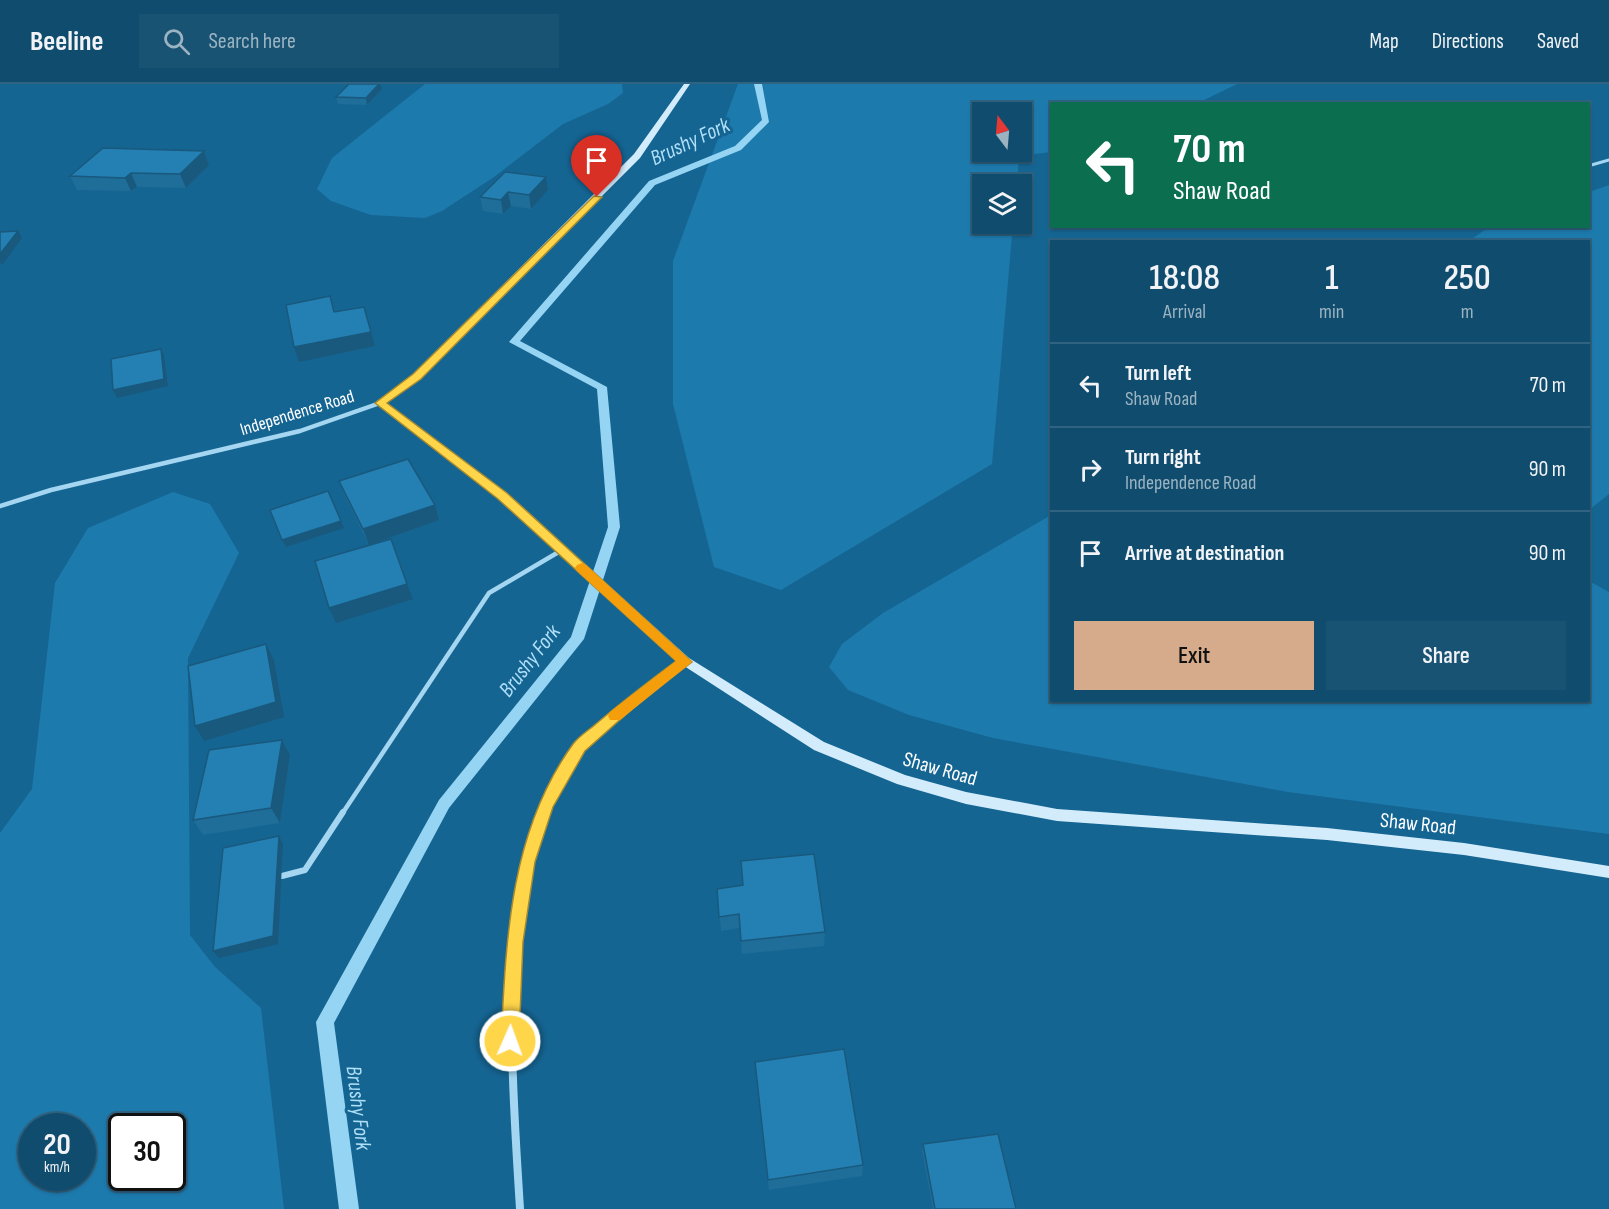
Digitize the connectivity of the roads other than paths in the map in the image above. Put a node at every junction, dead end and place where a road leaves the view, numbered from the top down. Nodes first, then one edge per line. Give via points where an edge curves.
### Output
1 (687, 84) edge
2 (1609, 160) edge
3 (1590, 165) edge
4 (380, 403) junction
5 (0, 506) edge
6 (562, 550) junction
7 (685, 662) junction
8 (1609, 872) edge
9 (282, 876) dead end
10 (520, 1209) edge

1 - 4 main road, Independence Road via 637,156 417,376
2 - 3 lane
4 - 5 street, Independence Road via 300,431 51,490
4 - 6 main road, Shaw Road via 502,496
6 - 7 main road, Shaw Road
6 - 9 lane via 489,593 305,870
7 - 8 main road, Shaw Road via 819,746 902,780 966,798 1057,815 1327,834
7 - 10 street via 580,747 546,806 527,862 514,942 510,1041

